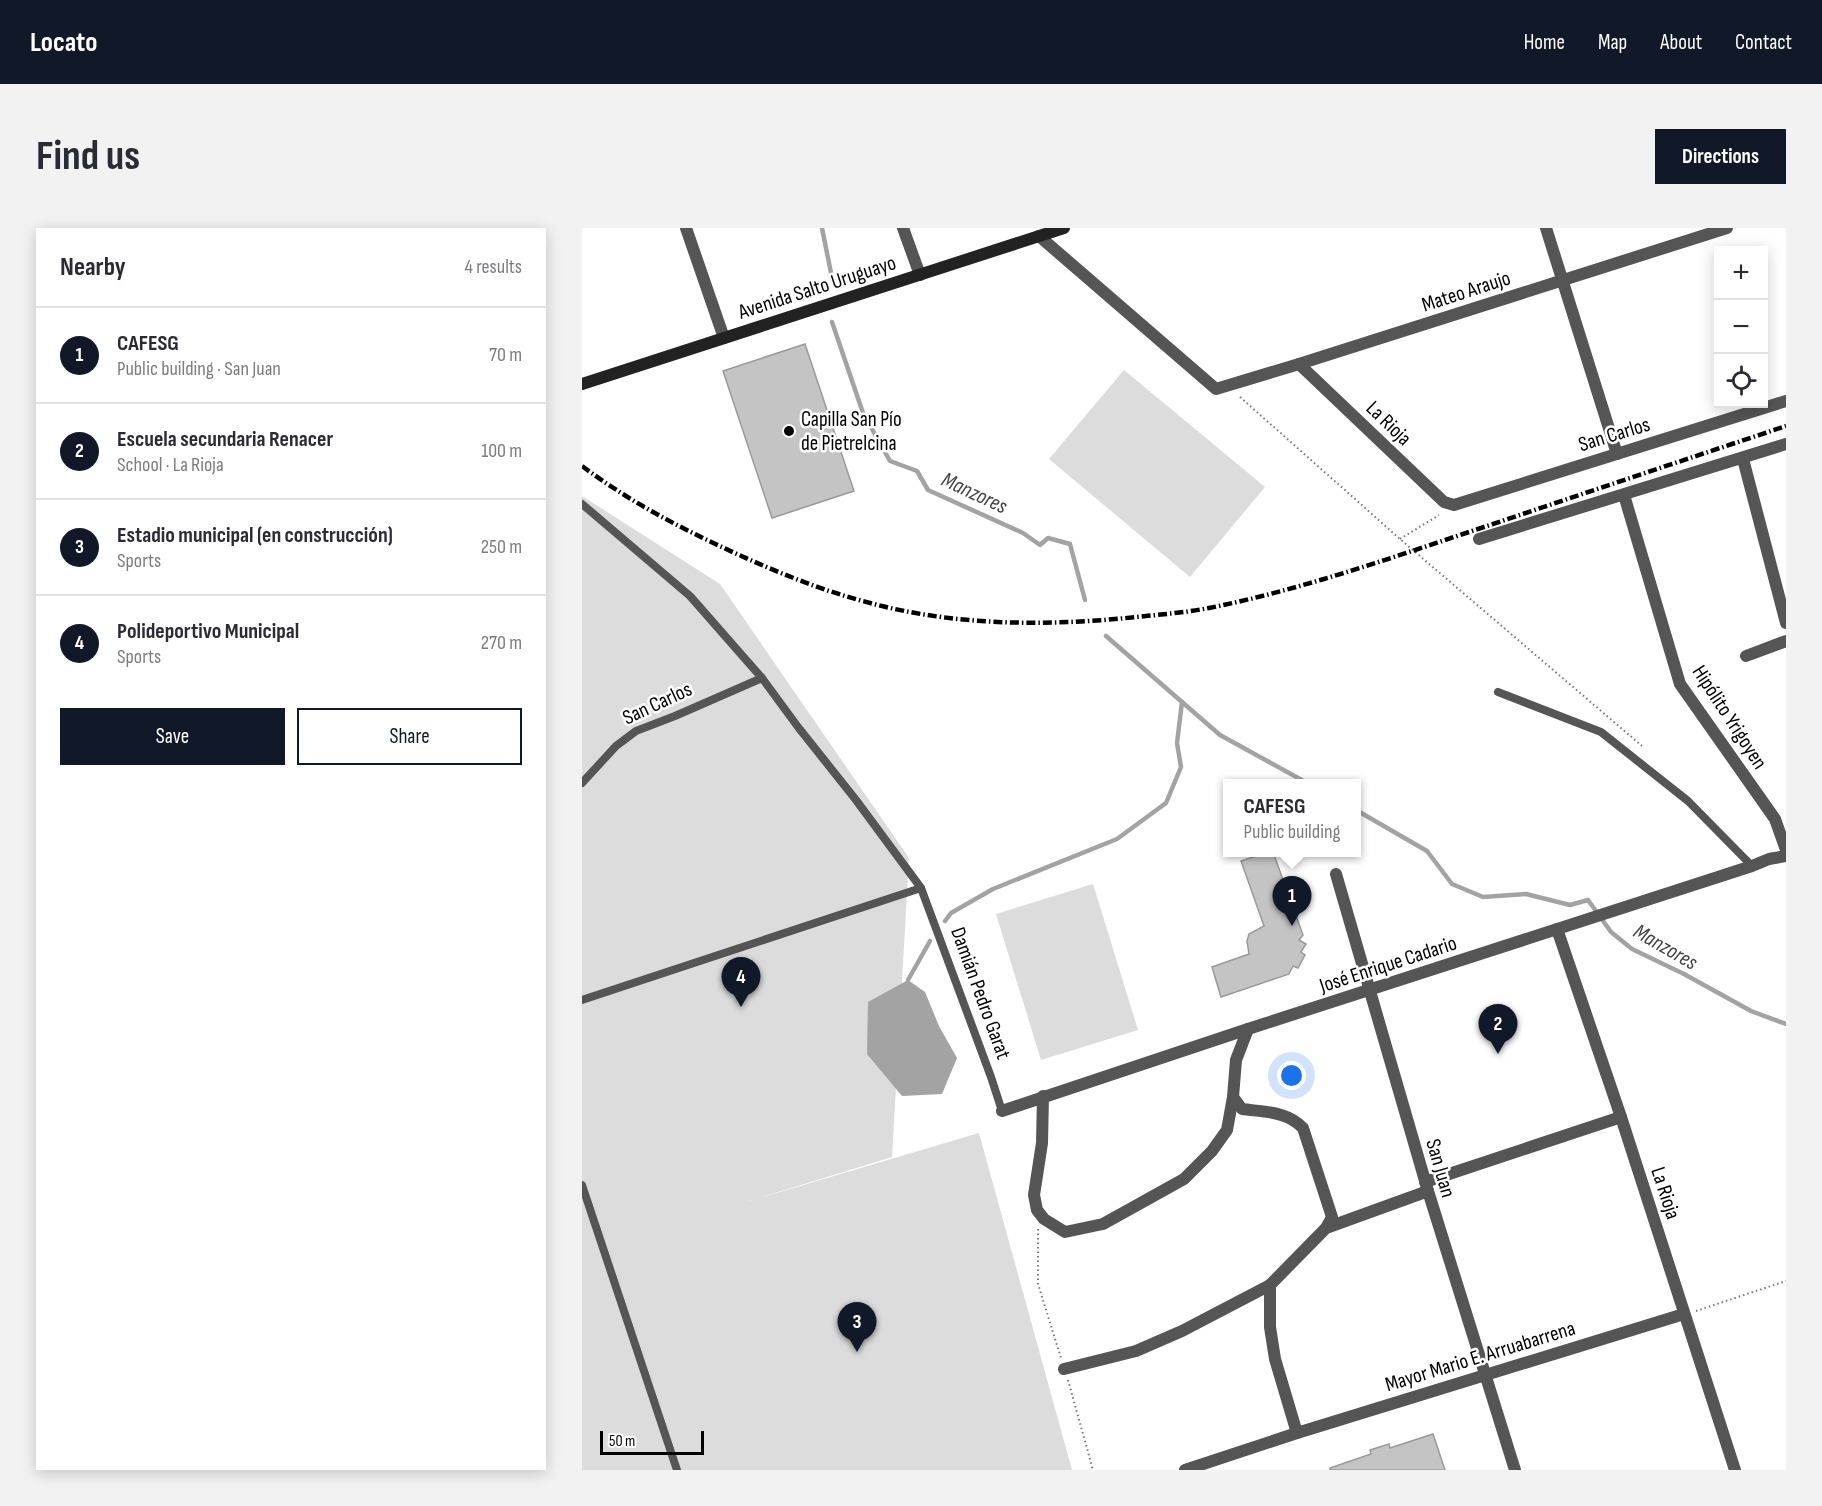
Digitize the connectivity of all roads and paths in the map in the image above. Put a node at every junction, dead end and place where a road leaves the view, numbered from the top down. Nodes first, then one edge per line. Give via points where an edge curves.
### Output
1 (687, 228) edge
2 (903, 228) edge
3 (1064, 228) edge
4 (1546, 228) edge
5 (1727, 228) edge
6 (1039, 236) junction
7 (920, 275) junction
8 (1563, 280) junction
9 (724, 338) junction
10 (1299, 364) junction
11 (582, 384) edge
12 (1786, 401) edge
13 (1786, 444) edge
14 (1617, 454) junction
15 (1743, 459) junction
16 (1624, 495) junction
17 (582, 504) edge
18 (1454, 505) junction
19 (1479, 539) dead end
20 (1786, 623) edge
21 (1786, 641) edge
22 (1746, 656) dead end
23 (762, 678) junction
24 (1498, 692) dead end
25 (1642, 746) dead end
26 (582, 783) edge
27 (1786, 850) edge
28 (1786, 856) edge
29 (1752, 866) junction
30 (1336, 874) dead end
31 (921, 888) junction
32 (1557, 928) junction
33 (1369, 991) junction
34 (582, 999) edge
35 (1248, 1029) junction
36 (1044, 1096) junction
37 (1233, 1097) junction
38 (1002, 1111) joint
39 (1621, 1117) junction
40 (582, 1185) edge
41 (1426, 1186) junction
42 (1037, 1210) junction
43 (1326, 1228) junction
44 (1786, 1281) edge
45 (1038, 1284) dead end
46 (1270, 1285) junction
47 (1684, 1314) junction
48 (1065, 1369) dead end
49 (1485, 1375) junction
50 (1296, 1433) junction
51 (677, 1470) edge
52 (1185, 1470) edge
53 (1515, 1470) edge
54 (1735, 1470) edge

1 - 9 street
2 - 7 street
3 - 6 main road, Avenida Salto Uruguayo
4 - 8 street
5 - 8 street, Mateo Araujo
6 - 7 main road, Avenida Salto Uruguayo
6 - 10 street, Mateo Araujo via 1216,389
7 - 9 main road, Avenida Salto Uruguayo
8 - 10 street, Mateo Araujo
8 - 14 street
9 - 11 main road, Avenida Salto Uruguayo
10 - 18 street, La Rioja via 1442,500
12 - 14 street, San Carlos
13 - 15 street
14 - 18 street, San Carlos
15 - 16 street
15 - 20 street
16 - 19 street
16 - 27 street, Hipólito Yrigoyen via 1680,684 1775,819
17 - 23 lane, Damián Pedro Garat via 690,596
18 - 25 path via 1400,539
21 - 22 street
23 - 26 lane, San Carlos via 636,731 616,746
23 - 31 lane, Damián Pedro Garat
24 - 29 lane via 1601,732 1688,801
28 - 29 street, José Enrique Cadario
29 - 32 street, José Enrique Cadario
30 - 33 street, San Juan
31 - 34 lane
31 - 38 lane, Damián Pedro Garat
32 - 33 street, José Enrique Cadario
32 - 39 street, La Rioja
33 - 35 street, José Enrique Cadario
33 - 41 street, San Juan
35 - 36 street, José Enrique Cadario
35 - 37 street via 1236,1060
36 - 38 street, José Enrique Cadario
36 - 42 street via 1034,1195
37 - 42 street via 1227,1130 1184,1179 1103,1224 1065,1232
37 - 43 street via 1242,1109 1281,1114 1303,1128 1332,1217
39 - 41 street
39 - 47 street, La Rioja
40 - 51 lane
41 - 43 street
41 - 49 street, San Juan
42 - 45 path
43 - 46 street
44 - 47 path
46 - 48 street via 1182,1332 1136,1351
46 - 50 street via 1275,1359
47 - 49 street, Mayor Mario E. Arruabarrena
47 - 54 street, La Rioja
49 - 50 street, Mayor Mario E. Arruabarrena
49 - 53 street, San Juan
50 - 52 street, Mayor Mario E. Arruabarrena

